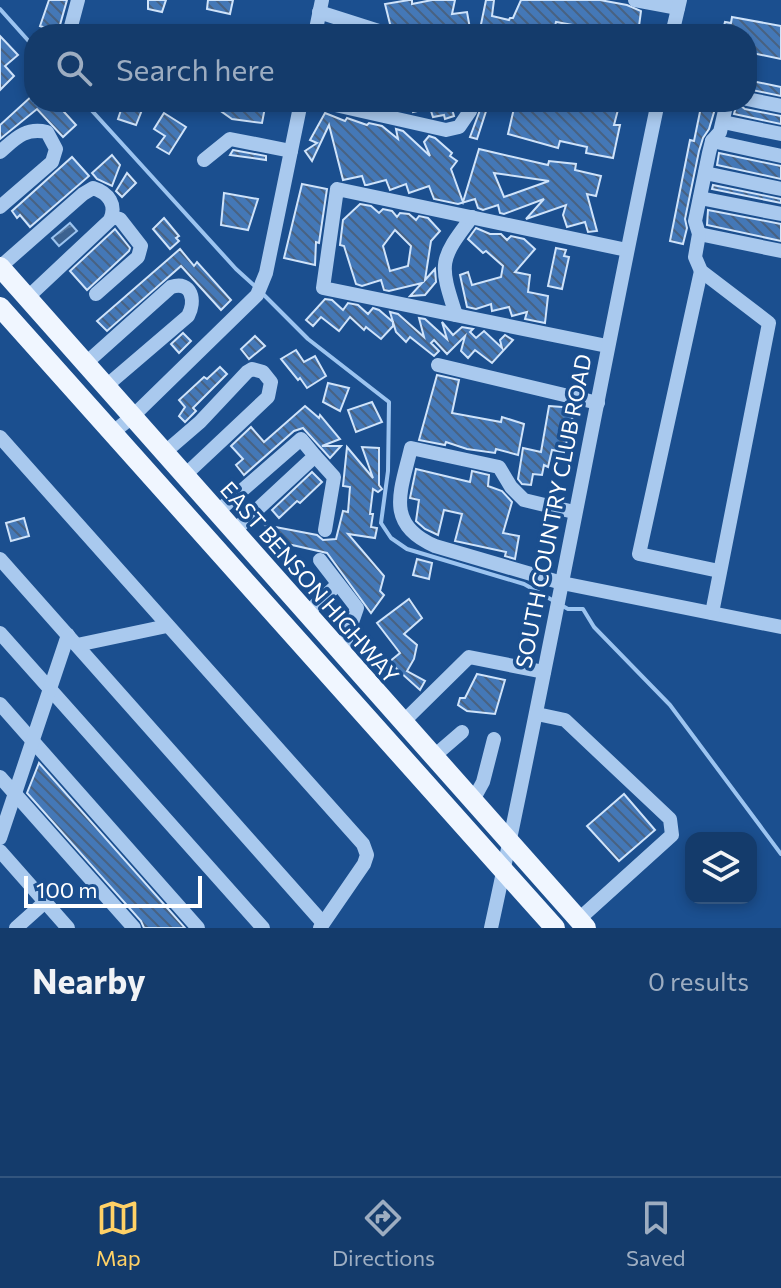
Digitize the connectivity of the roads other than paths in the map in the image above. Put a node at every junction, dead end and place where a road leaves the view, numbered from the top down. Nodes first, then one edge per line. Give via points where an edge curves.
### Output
1 (78, 0) edge
2 (635, 0) edge
3 (679, 4) edge
4 (321, 6) edge
5 (72, 24) edge
6 (364, 24) edge
7 (674, 24) edge
8 (757, 101) edge
9 (781, 106) edge
10 (299, 112) edge
11 (366, 112) edge
12 (469, 112) edge
13 (656, 112) edge
14 (725, 112) edge
15 (723, 122) junction
16 (781, 134) edge
17 (712, 141) junction
18 (291, 151) junction
19 (0, 152) edge
20 (781, 156) edge
21 (204, 160) dead end
22 (705, 173) junction
23 (781, 189) edge
24 (700, 198) junction
25 (0, 207) edge
26 (781, 214) edge
27 (112, 217) junction
28 (472, 217) junction
29 (699, 234) junction
30 (627, 250) junction
31 (781, 251) edge
32 (0, 267) edge
33 (701, 271) junction
34 (96, 294) dead end
35 (27, 298) junction
36 (0, 307) edge
37 (456, 315) junction
38 (607, 346) junction
39 (85, 364) junction
40 (438, 365) dead end
41 (105, 387) junction
42 (598, 403) junction
43 (132, 417) junction
44 (112, 433) junction
45 (0, 437) edge
46 (164, 453) junction
47 (315, 456) junction
48 (184, 476) junction
49 (574, 512) junction
50 (216, 513) junction
51 (325, 530) dead end
52 (233, 532) junction
53 (0, 559) edge
54 (320, 560) dead end
55 (719, 571) junction
56 (562, 583) junction
57 (338, 584) junction
58 (712, 613) junction
59 (306, 614) junction
60 (167, 626) junction
61 (781, 627) edge
62 (0, 633) edge
63 (72, 640) junction
64 (341, 654) junction
65 (544, 672) junction
66 (50, 689) junction
67 (0, 704) edge
68 (537, 714) junction
69 (402, 723) junction
70 (462, 732) dead end
71 (494, 739) dead end
72 (32, 741) junction
73 (433, 757) junction
74 (0, 777) edge
75 (14, 793) junction
76 (472, 802) junction
77 (0, 838) edge
78 (508, 843) junction
79 (0, 851) edge
80 (503, 872) junction
81 (45, 902) junction
82 (582, 924) edge
83 (321, 926) edge
84 (16, 928) edge
85 (68, 928) edge
86 (134, 928) edge
87 (198, 928) edge
88 (263, 928) edge
89 (491, 928) edge
90 (555, 928) edge

1 - 5 street
2 - 3 street
3 - 7 street
4 - 6 street
8 - 9 street
10 - 18 street
11 - 12 street via 446,130 459,127
13 - 30 street, SOUTH COUNTRY CLUB ROAD
14 - 15 street
15 - 16 street
15 - 17 street
17 - 20 street
17 - 22 street
18 - 21 street via 230,139
18 - 43 street via 257,295
19 - 25 street via 35,129 47,132 56,149 52,162
22 - 23 street
22 - 24 street
24 - 26 street
24 - 29 street via 695,221
27 - 32 street via 110,198 93,188
27 - 34 street via 120,219 140,251
27 - 35 street
28 - 30 street
28 - 37 street via 445,257 444,275
28 - 37 street via 337,189 323,288
29 - 31 street
29 - 33 street via 695,257
30 - 38 street, SOUTH COUNTRY CLUB ROAD
32 - 35 main road, EAST BENSON HIGHWAY
33 - 55 street via 769,323
33 - 55 street via 639,554
35 - 39 main road, EAST BENSON HIGHWAY
36 - 44 main road, EAST BENSON HIGHWAY
37 - 38 street
38 - 42 street, SOUTH COUNTRY CLUB ROAD
39 - 41 main road, EAST BENSON HIGHWAY
39 - 41 street via 171,287 185,287 192,295 188,316
40 - 42 street
41 - 43 main road, EAST BENSON HIGHWAY
42 - 49 street, SOUTH COUNTRY CLUB ROAD
43 - 44 street
43 - 46 main road, EAST BENSON HIGHWAY
44 - 80 main road, EAST BENSON HIGHWAY
45 - 60 street
46 - 48 main road, EAST BENSON HIGHWAY
46 - 48 street via 247,372 263,372 271,382 268,397
47 - 50 street via 301,439
47 - 51 street via 334,477
47 - 52 street
48 - 50 main road, EAST BENSON HIGHWAY
49 - 56 street, SOUTH COUNTRY CLUB ROAD
49 - 56 street via 524,500 499,467 411,448 399,499 410,531 435,546
50 - 52 main road, EAST BENSON HIGHWAY
52 - 59 main road, EAST BENSON HIGHWAY
53 - 63 street
54 - 57 street
55 - 58 street
56 - 58 street
56 - 65 street, SOUTH COUNTRY CLUB ROAD
57 - 59 street
57 - 64 street via 357,608
58 - 61 street
59 - 64 main road, EAST BENSON HIGHWAY
60 - 63 street
60 - 83 street via 363,844 364,864
62 - 66 street
63 - 66 street
63 - 83 street
64 - 69 main road, EAST BENSON HIGHWAY
65 - 68 street, SOUTH COUNTRY CLUB ROAD
65 - 69 street via 469,657
66 - 72 street
66 - 88 street
67 - 72 street
68 - 78 street, SOUTH COUNTRY CLUB ROAD
68 - 82 street via 565,720 670,819 672,835
69 - 73 main road, EAST BENSON HIGHWAY
70 - 73 street
71 - 76 street
72 - 75 street
72 - 87 street
73 - 76 main road, EAST BENSON HIGHWAY
74 - 75 street
75 - 77 street
75 - 86 street
76 - 78 main road, EAST BENSON HIGHWAY
78 - 80 street, SOUTH COUNTRY CLUB ROAD
78 - 82 main road, EAST BENSON HIGHWAY
79 - 81 street
80 - 89 street, SOUTH COUNTRY CLUB ROAD
80 - 90 main road, EAST BENSON HIGHWAY
81 - 84 street
81 - 85 street

